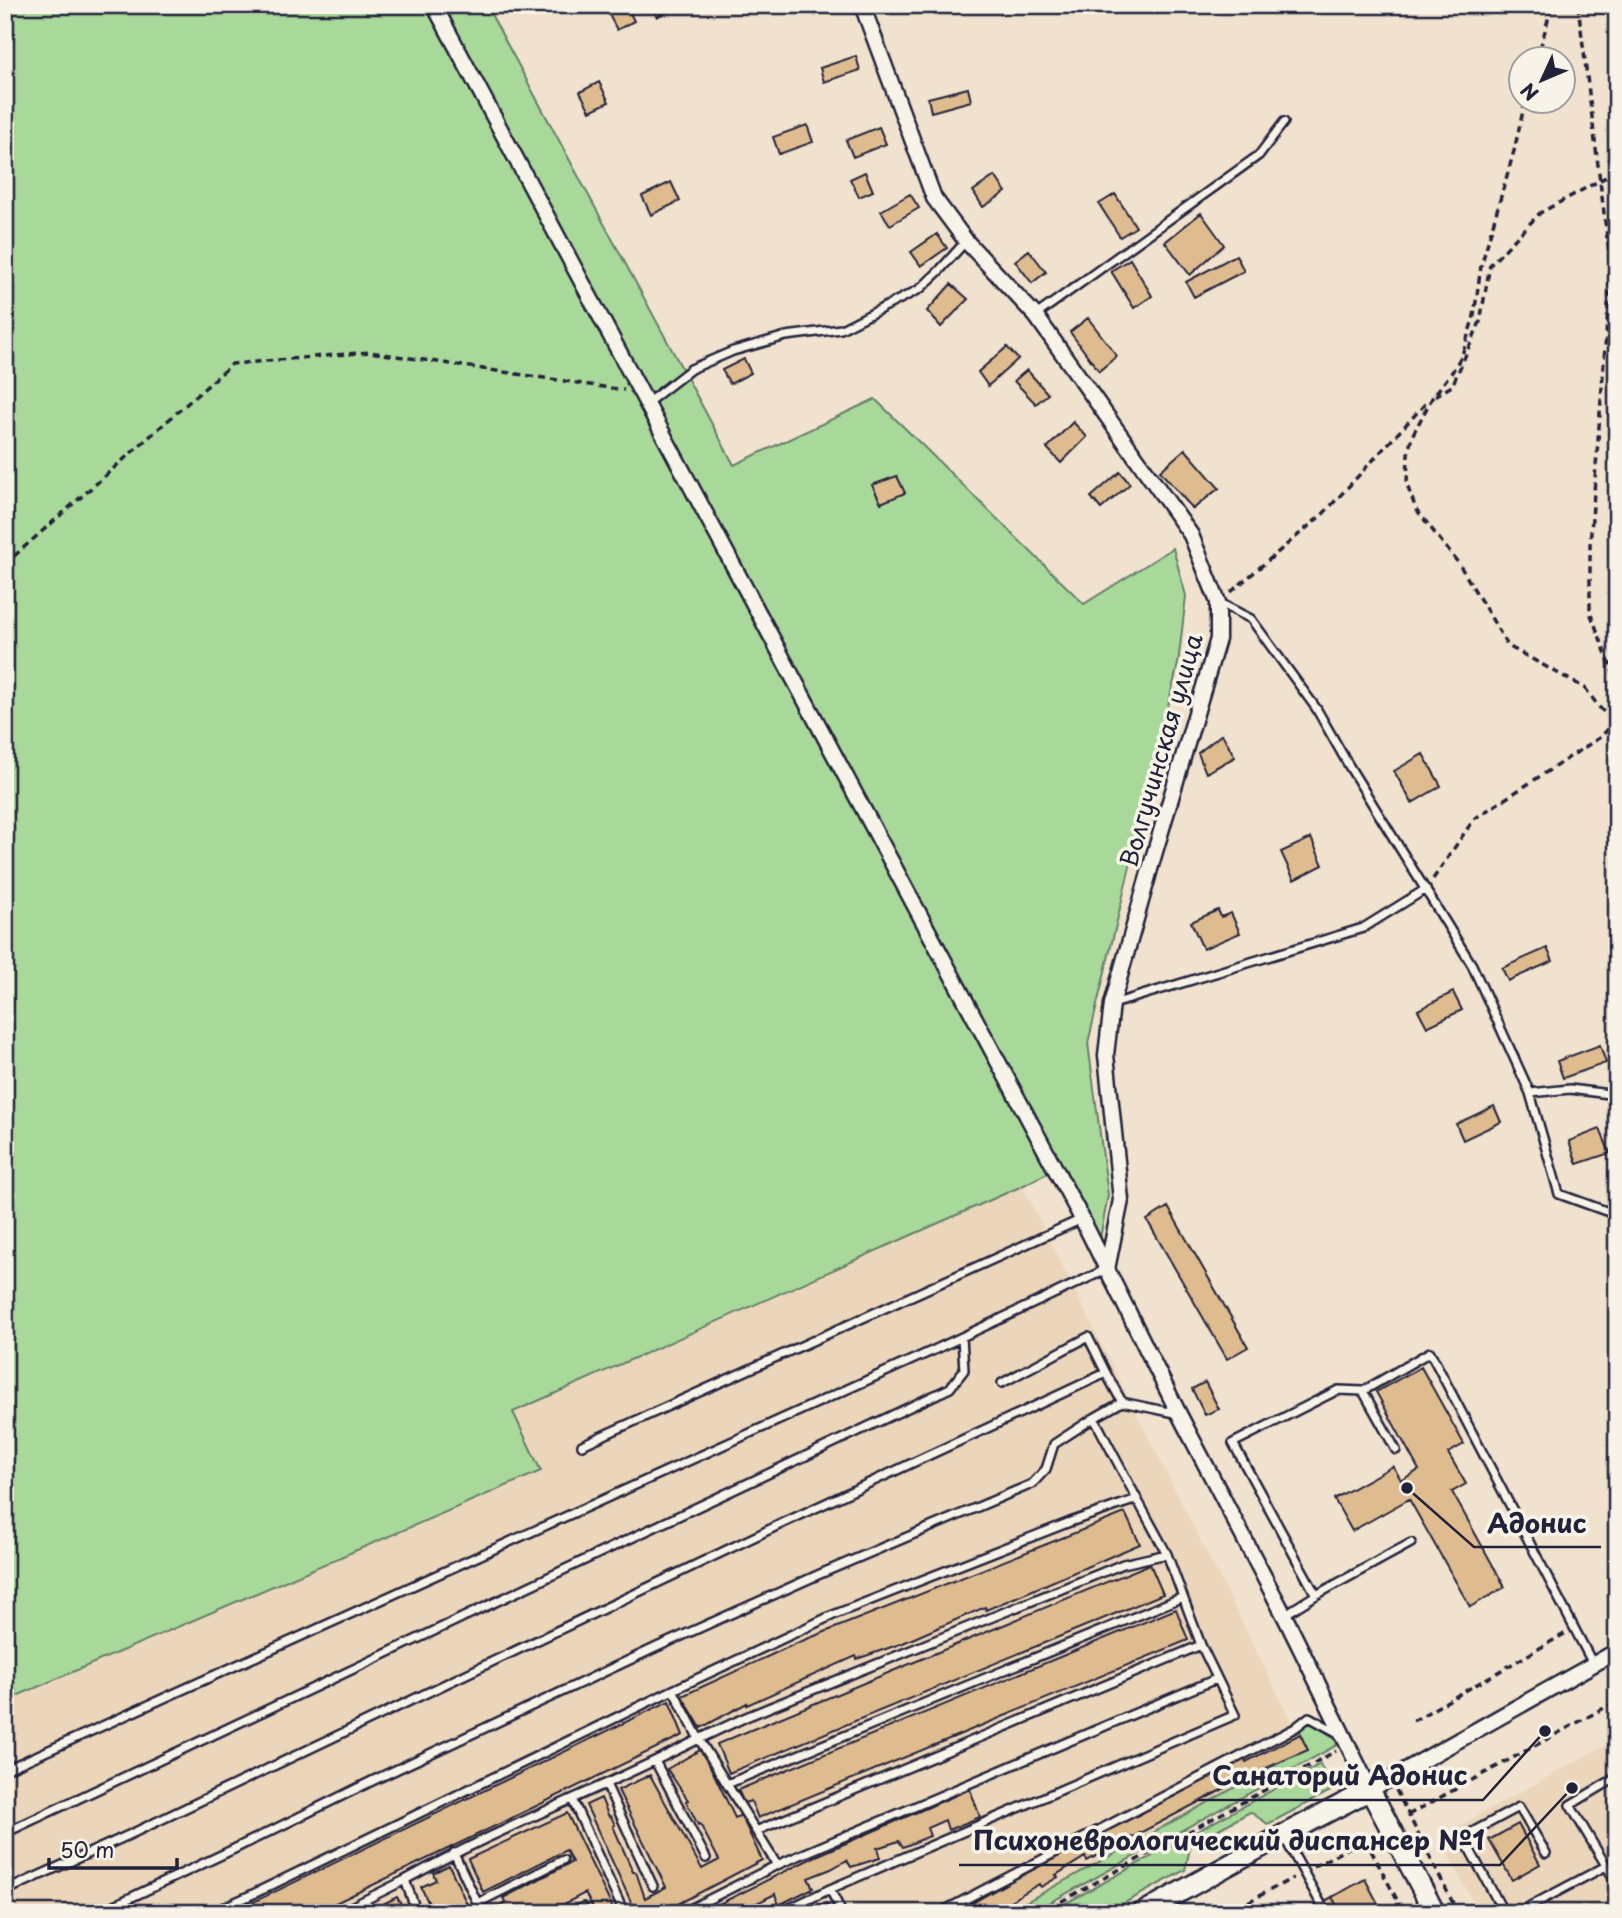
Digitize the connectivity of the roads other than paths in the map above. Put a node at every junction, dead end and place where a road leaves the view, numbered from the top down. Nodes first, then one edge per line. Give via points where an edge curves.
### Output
1 (434, 5) edge
2 (863, 5) edge
3 (1284, 122) dead end
4 (965, 241) junction
5 (1036, 316) junction
6 (643, 398) junction
7 (1218, 603) junction
8 (1426, 890) junction
9 (1112, 1004) junction
10 (1530, 1093) junction
11 (1617, 1095) edge
12 (1617, 1215) edge
13 (1082, 1219) junction
14 (1107, 1269) junction
15 (962, 1337) junction
16 (1106, 1373) junction
17 (1002, 1383) dead end
18 (1363, 1391) junction
19 (1122, 1402) junction
20 (1179, 1414) junction
21 (1094, 1418) junction
22 (582, 1445) dead end
23 (1396, 1450) dead end
24 (1137, 1499) junction
25 (1411, 1543) dead end
26 (1167, 1554) junction
27 (1316, 1595) junction
28 (1183, 1597) junction
29 (1284, 1615) junction
30 (1201, 1645) junction
31 (1617, 1650) edge
32 (1593, 1664) junction
33 (1216, 1679) junction
34 (673, 1690) junction
35 (699, 1739) junction
36 (1345, 1740) junction
37 (655, 1761) junction
38 (5, 1770) edge
39 (1617, 1777) edge
40 (606, 1784) junction
41 (727, 1784) junction
42 (1370, 1790) junction
43 (572, 1799) junction
44 (756, 1831) junction
45 (5, 1833) edge
46 (1283, 1835) junction
47 (454, 1853) junction
48 (1546, 1853) dead end
49 (706, 1858) dead end
50 (563, 1860) dead end
51 (777, 1865) junction
52 (1606, 1866) junction
53 (405, 1881) junction
54 (1617, 1884) edge
55 (653, 1886) dead end
56 (830, 1889) junction
57 (5, 1891) edge
58 (478, 1903) junction
59 (620, 1904) dead end
60 (583, 1907) dead end
61 (99, 1913) edge
62 (211, 1913) edge
63 (339, 1913) edge
64 (417, 1913) edge
65 (482, 1913) edge
66 (572, 1913) edge
67 (682, 1913) edge
68 (780, 1913) edge
69 (842, 1913) edge
70 (939, 1913) edge
71 (1142, 1913) edge
72 (1326, 1913) edge
73 (1434, 1913) edge
74 (1504, 1913) edge
75 (1517, 1913) edge

1 - 6 street
2 - 4 street, Волгучинская улица via 934,198
3 - 5 lane via 1259,155
4 - 5 street, Волгучинская улица
4 - 6 lane via 920,289 841,329 786,336 733,351
5 - 7 street, Волгучинская улица via 1191,534
6 - 13 street
7 - 8 lane via 1251,619 1308,697
7 - 9 street, Волгучинская улица via 1218,639
8 - 9 lane via 1363,929
8 - 10 lane via 1472,965
9 - 14 street, Волгучинская улица via 1106,1055 1121,1200
10 - 11 lane via 1570,1089
10 - 12 lane via 1559,1194
13 - 14 street
13 - 22 lane
14 - 15 lane
14 - 20 street
15 - 38 lane
15 - 45 lane via 964,1370 950,1388
16 - 17 lane via 1088,1337
16 - 19 lane
16 - 57 lane
18 - 23 lane
18 - 27 lane via 1338,1390 1233,1443
18 - 32 lane via 1430,1352
19 - 20 lane
19 - 21 lane
20 - 29 street
21 - 24 lane
21 - 61 lane via 1054,1444 1046,1469 1032,1484 657,1647
24 - 26 lane
24 - 34 lane via 833,1615
25 - 27 lane
26 - 28 lane
26 - 35 lane via 1123,1564
27 - 29 lane
28 - 30 lane
28 - 41 lane
29 - 36 street
30 - 33 lane
30 - 44 lane
31 - 32 street
32 - 42 street
33 - 51 lane
33 - 56 lane via 1235,1715
34 - 35 lane
34 - 62 lane
35 - 37 lane
35 - 41 lane
36 - 42 street
36 - 70 lane via 1309,1717
37 - 40 lane
37 - 49 lane
39 - 52 lane via 1570,1805
40 - 43 lane
40 - 55 lane
41 - 44 lane
42 - 46 main road
42 - 73 main road
43 - 47 lane
43 - 59 lane
44 - 51 lane
46 - 71 main road
46 - 72 lane
47 - 53 lane
47 - 58 lane
48 - 74 lane via 1519,1807 1463,1837
50 - 58 lane
51 - 67 lane
52 - 54 lane
52 - 75 lane
53 - 63 lane
53 - 64 lane
56 - 68 lane
56 - 69 lane
58 - 65 lane
60 - 66 lane

